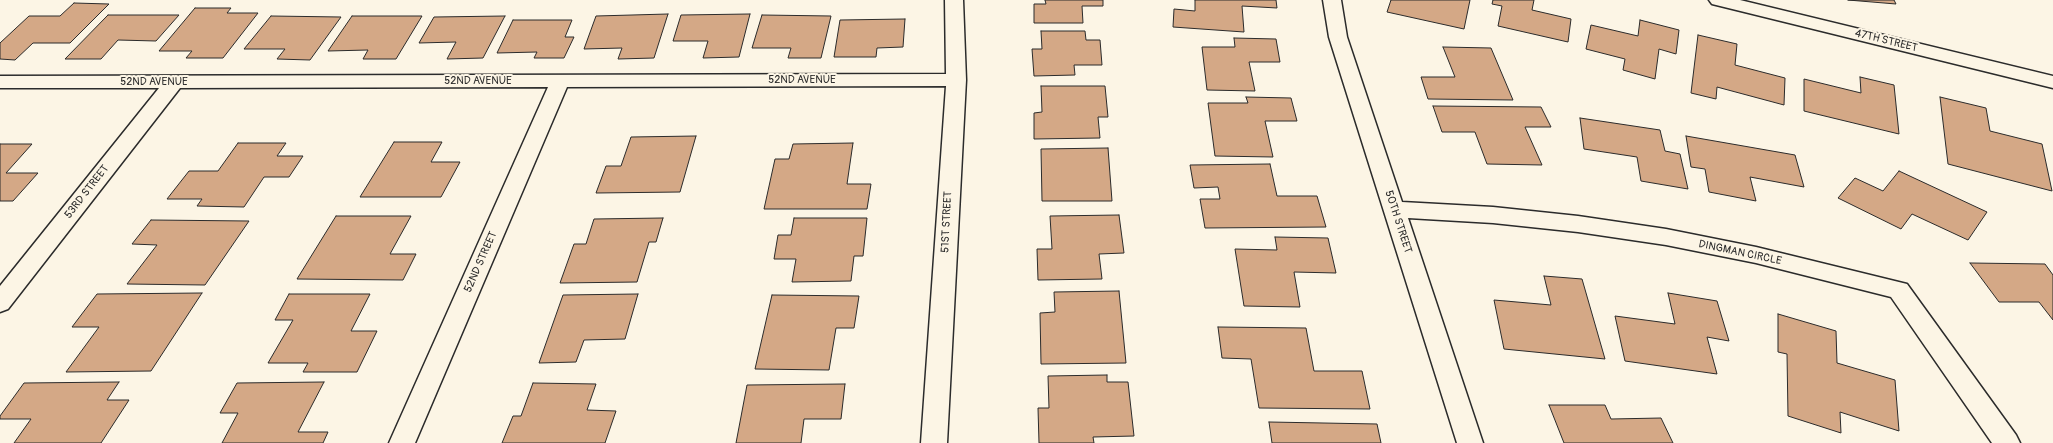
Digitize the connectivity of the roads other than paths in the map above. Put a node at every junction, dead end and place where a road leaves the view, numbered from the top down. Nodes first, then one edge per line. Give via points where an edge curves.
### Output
1 (954, 0) edge
2 (1332, 0) edge
3 (1718, 0) edge
4 (956, 80) junction
5 (560, 81) junction
6 (0, 82) edge
7 (174, 82) junction
8 (2053, 82) edge
9 (1393, 209) junction
10 (0, 302) edge
11 (402, 443) edge
12 (934, 443) edge
13 (1470, 443) edge
14 (2007, 443) edge

1 - 4 street, 51ST STREET
2 - 9 street, 50TH STREET via 1338,37
3 - 8 street, 47TH STREET
4 - 5 street, 52ND AVENUE
4 - 12 street, 51ST STREET
5 - 7 street, 52ND AVENUE
5 - 11 street, 52ND STREET
6 - 7 street, 52ND AVENUE
7 - 10 street, 53RD STREET
9 - 13 street, 50TH STREET
9 - 14 street, DINGMAN CIRCLE via 1547,221 1666,238 1756,255 1899,290

